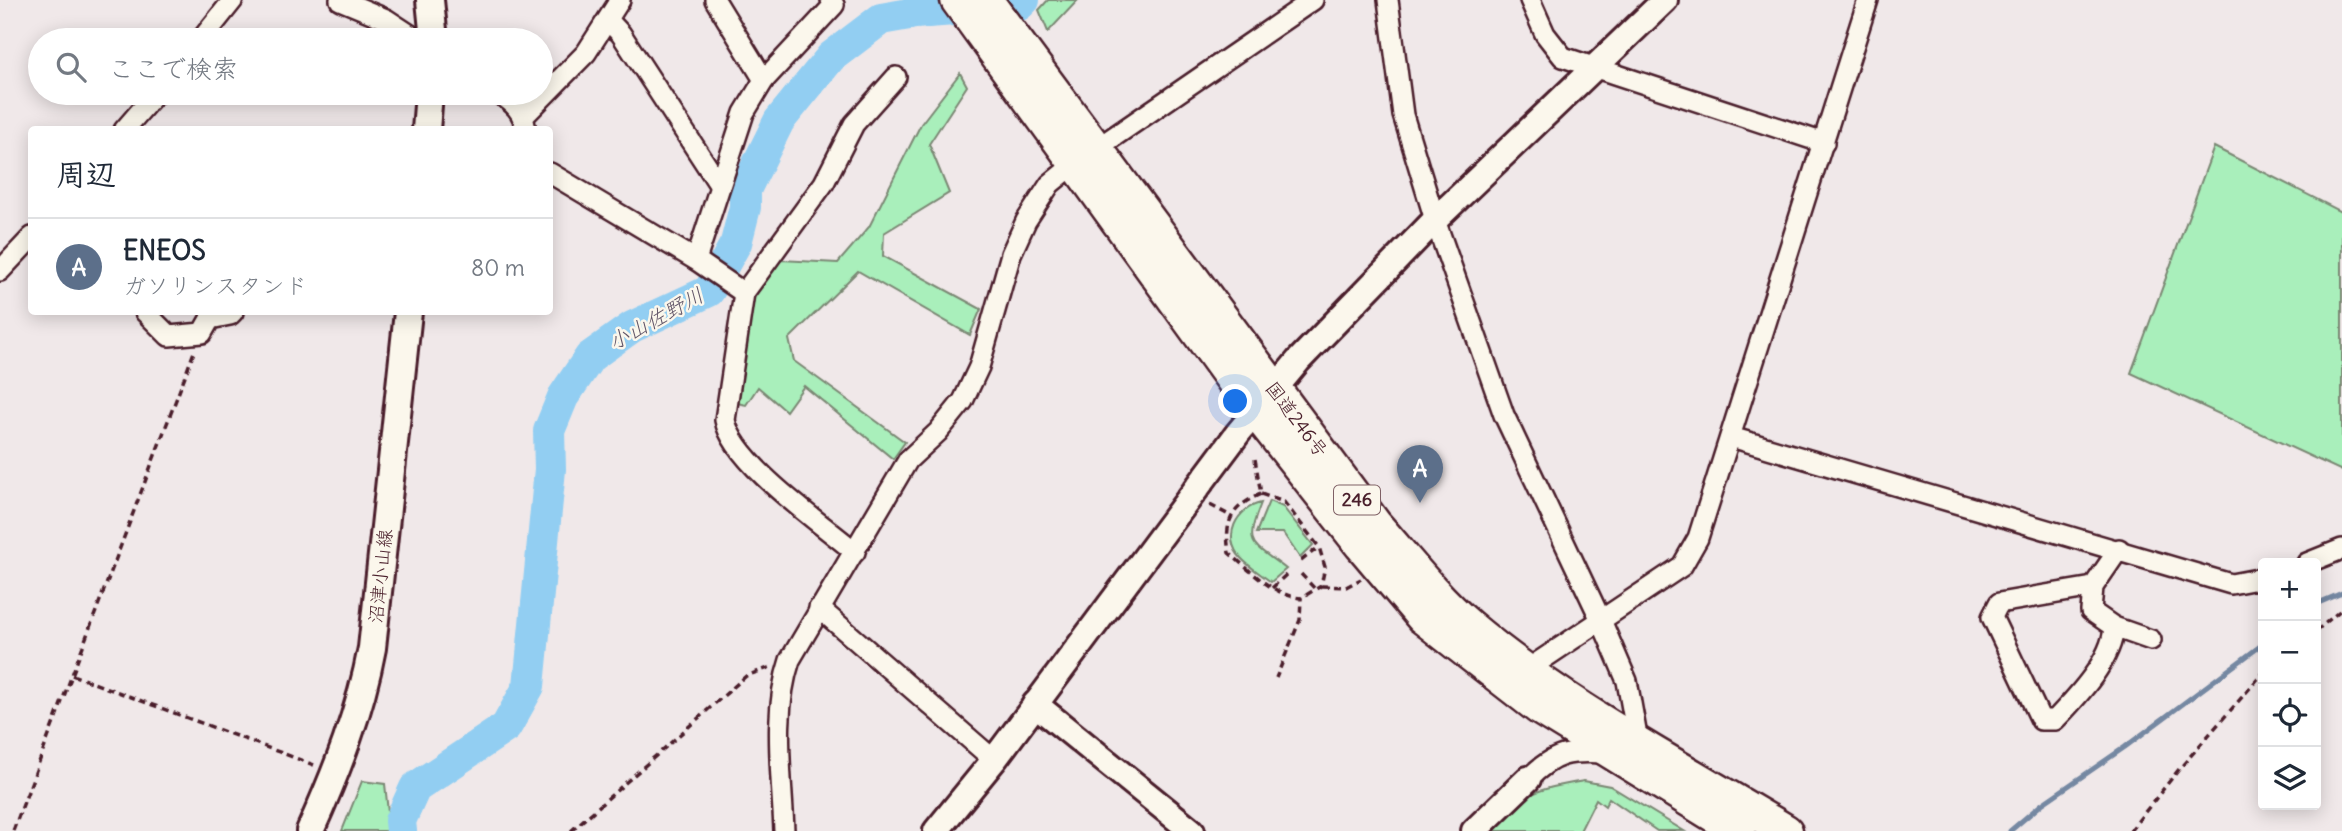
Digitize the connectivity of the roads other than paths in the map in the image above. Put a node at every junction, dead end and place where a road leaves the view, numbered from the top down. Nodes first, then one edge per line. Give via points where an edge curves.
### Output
1 (233, 0) edge
2 (340, 0) edge
3 (430, 0) edge
4 (620, 0) edge
5 (715, 0) edge
6 (831, 0) edge
7 (957, 0) edge
8 (986, 0) edge
9 (1313, 0) edge
10 (1388, 0) edge
11 (1530, 0) edge
12 (1665, 0) edge
13 (1868, 0) edge
14 (608, 20) junction
15 (211, 28) edge
16 (400, 28) edge
17 (433, 28) edge
18 (1018, 64) junction
19 (1594, 67) junction
20 (896, 77) dead end
21 (764, 80) junction
22 (553, 91) edge
23 (146, 105) edge
24 (428, 105) edge
25 (514, 105) edge
26 (541, 105) edge
27 (525, 123) edge
28 (127, 126) edge
29 (426, 126) edge
30 (1824, 143) junction
31 (1086, 155) junction
32 (553, 175) edge
33 (719, 183) junction
34 (1435, 220) junction
35 (28, 241) edge
36 (700, 263) junction
37 (0, 271) edge
38 (741, 292) junction
39 (147, 315) edge
40 (230, 315) edge
41 (408, 315) edge
42 (1264, 400) junction
43 (1731, 437) junction
44 (2119, 549) junction
45 (2342, 550) edge
46 (855, 552) junction
47 (2320, 558) edge
48 (2258, 579) edge
49 (2094, 587) junction
50 (819, 608) junction
51 (1600, 618) junction
52 (2114, 627) junction
53 (2151, 640) dead end
54 (1525, 671) junction
55 (1035, 704) junction
56 (1624, 748) junction
57 (994, 760) junction
58 (1528, 779) joint
59 (310, 831) edge
60 (784, 831) edge
61 (936, 831) edge
62 (1192, 831) edge
63 (1475, 831) edge
64 (1739, 831) edge
65 (1786, 831) edge

1 - 15 street
2 - 16 street
3 - 17 main road
4 - 14 street
5 - 21 street
6 - 21 street via 834,5
7 - 18 highway, 国道246号 / 246
8 - 18 highway, 国道246号 / 246
9 - 31 street
10 - 34 street via 1403,115
11 - 19 street via 1545,34 1563,57
12 - 19 street
13 - 30 street
14 - 22 street
14 - 33 street
18 - 31 highway, 国道246号 / 246
19 - 30 street
19 - 34 street
20 - 38 street via 855,124 824,183
21 - 33 street via 744,113
23 - 28 street
24 - 29 main road
25 - 27 street
26 - 27 street
30 - 43 street
31 - 42 highway, 国道246号 / 246
31 - 46 street via 1050,184 1026,221 979,367 962,401 908,460
32 - 36 street
33 - 36 street
34 - 42 street
34 - 51 street via 1504,415
35 - 37 street
36 - 38 street
38 - 46 street via 727,433 753,466
39 - 40 street via 163,334 194,335 202,333 210,318
41 - 59 main road, 沼津小山線 via 372,648 362,698
42 - 54 highway, 国道246号 / 246 via 1429,586
42 - 55 street
42 - 56 highway, 国道246号 / 246 via 1361,545 1422,617 1517,692
43 - 44 street
43 - 51 street via 1698,538 1682,566
44 - 48 street via 2231,584
44 - 49 street
45 - 47 street
46 - 50 street
49 - 52 street via 2091,611
49 - 52 street via 1998,603 1992,617 2041,720 2055,720 2078,695 2113,641
50 - 57 street
50 - 60 street via 783,679
51 - 54 street
51 - 56 street via 1627,681
52 - 53 street
54 - 56 highway, 国道246号 / 246
55 - 57 street
55 - 62 street
56 - 58 street via 1561,754
56 - 64 highway, 国道246号 / 246
56 - 65 highway, 国道246号 / 246
57 - 61 street
58 - 63 street

